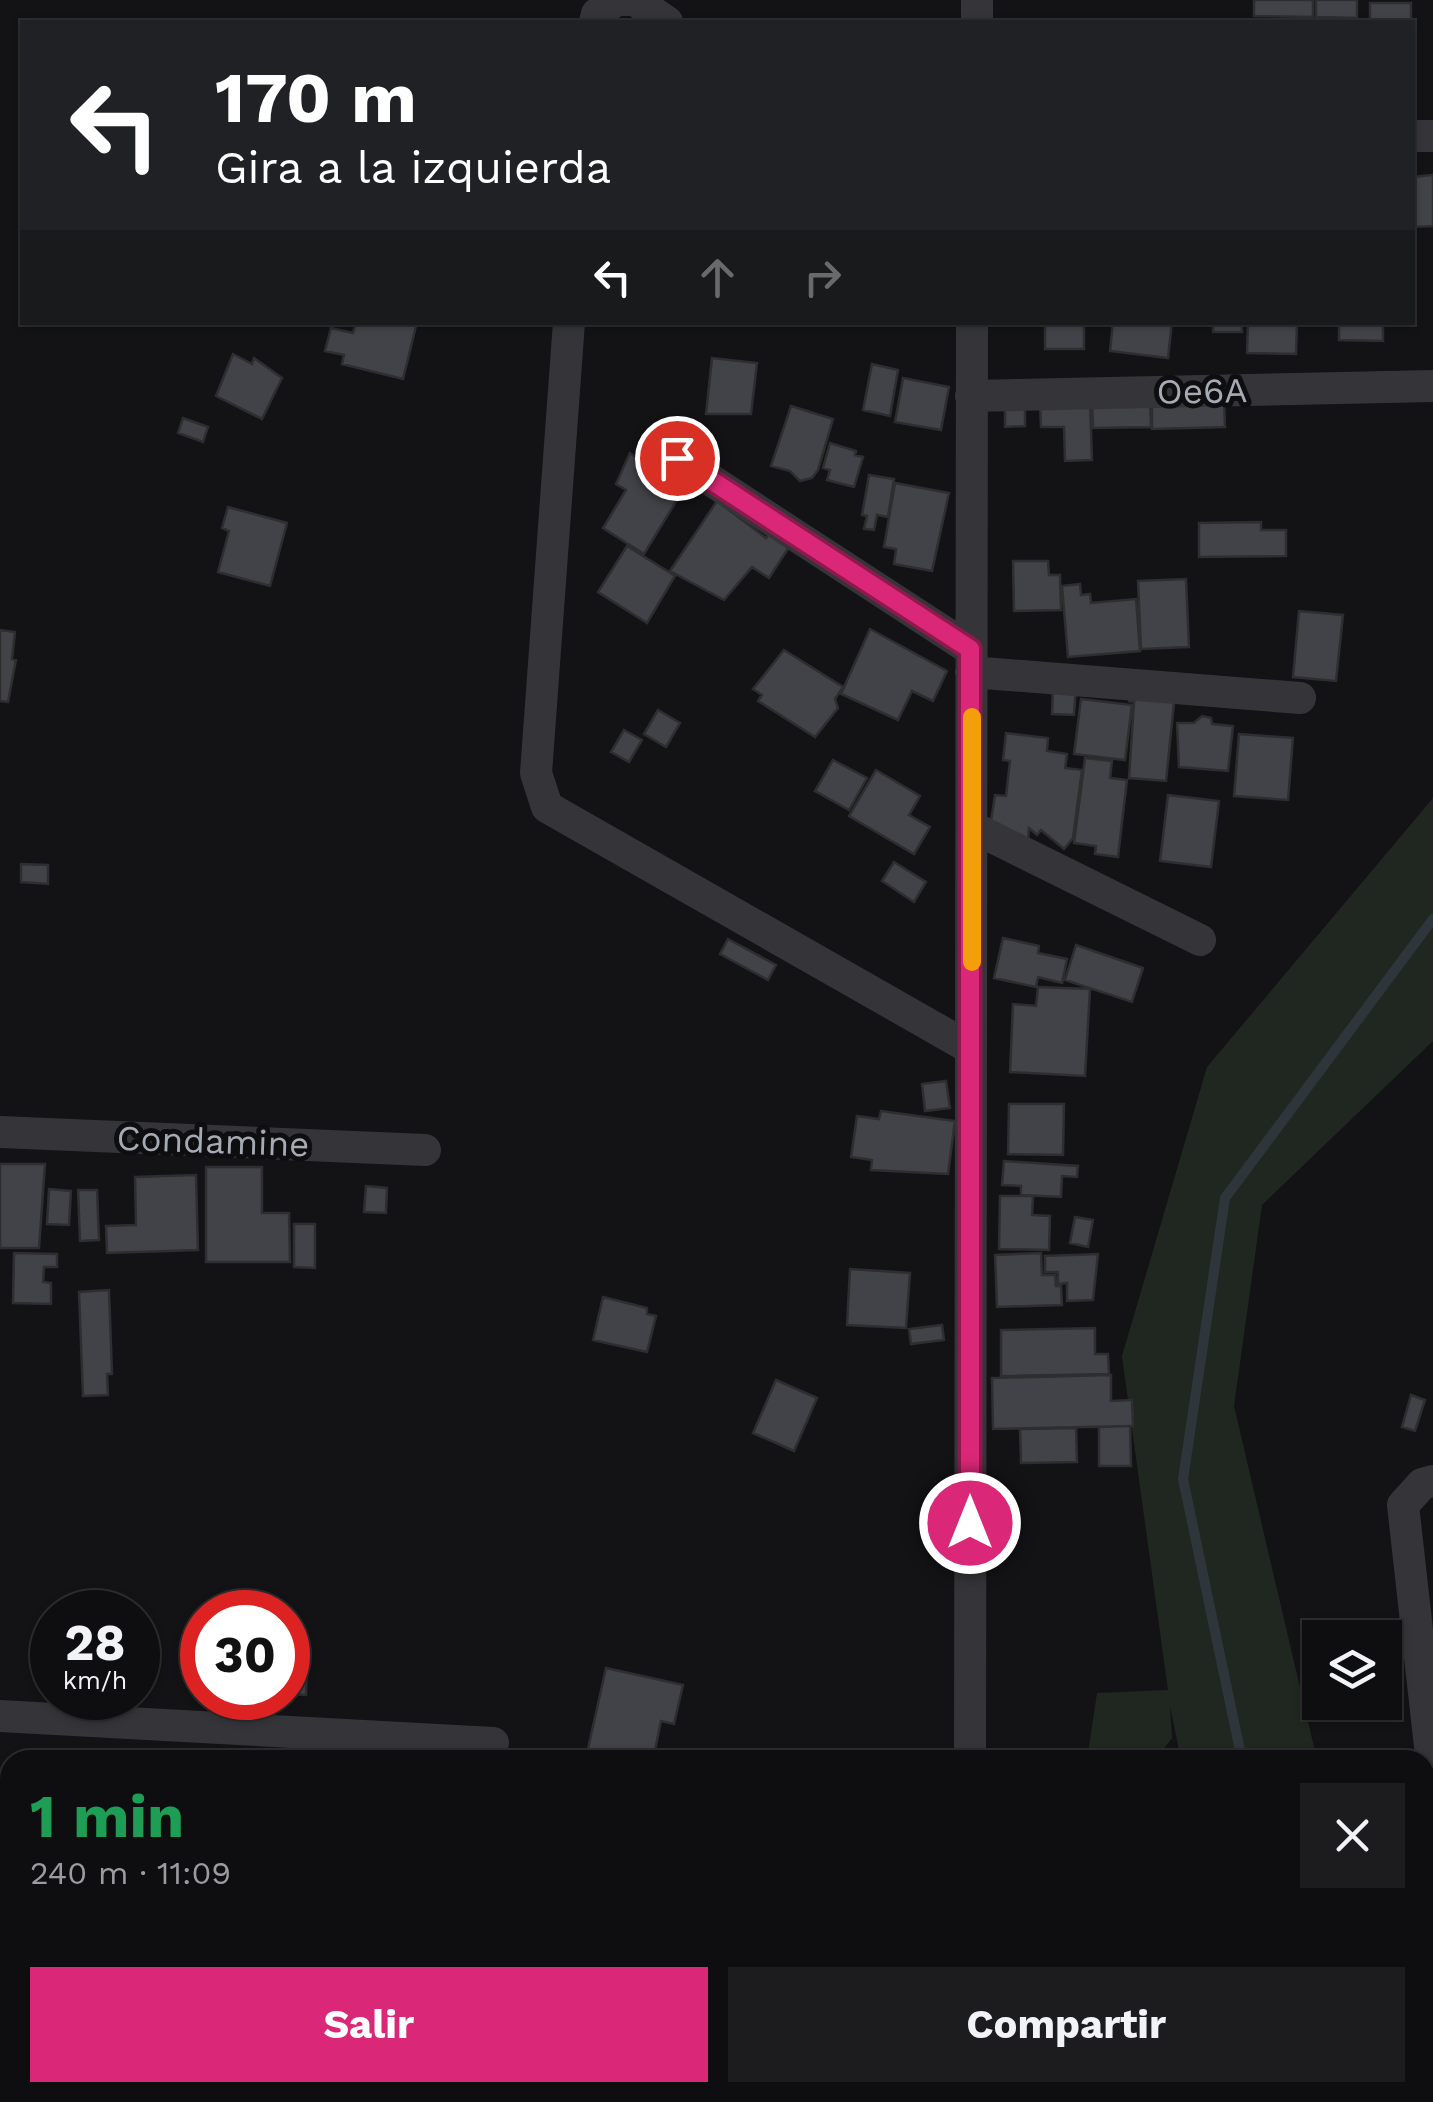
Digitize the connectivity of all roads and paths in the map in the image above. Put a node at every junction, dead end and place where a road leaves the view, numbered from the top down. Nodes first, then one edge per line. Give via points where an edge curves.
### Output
1 (632, 0) edge
2 (596, 20) edge
3 (664, 20) edge
4 (568, 325) edge
5 (972, 325) edge
6 (1433, 386) edge
7 (971, 396) junction
8 (677, 458) dead end
9 (971, 661) junction
10 (1300, 698) dead end
11 (974, 828) junction
12 (1200, 940) dead end
13 (970, 1048) junction
14 (0, 1132) edge
15 (425, 1150) dead end
16 (1433, 1480) edge
17 (0, 1716) edge
18 (1429, 1724) edge
19 (493, 1743) dead end
20 (970, 1750) edge
21 (1431, 1750) edge

1 - 2 street via 616,0
1 - 3 street
4 - 13 street via 536,773 547,807
5 - 7 street
6 - 7 street, Oe6A
7 - 9 street
8 - 9 street
9 - 10 street
9 - 11 street
11 - 12 street
11 - 13 street
13 - 20 street
14 - 15 street, Condamine
16 - 18 street via 1403,1505
17 - 19 street
18 - 21 street

